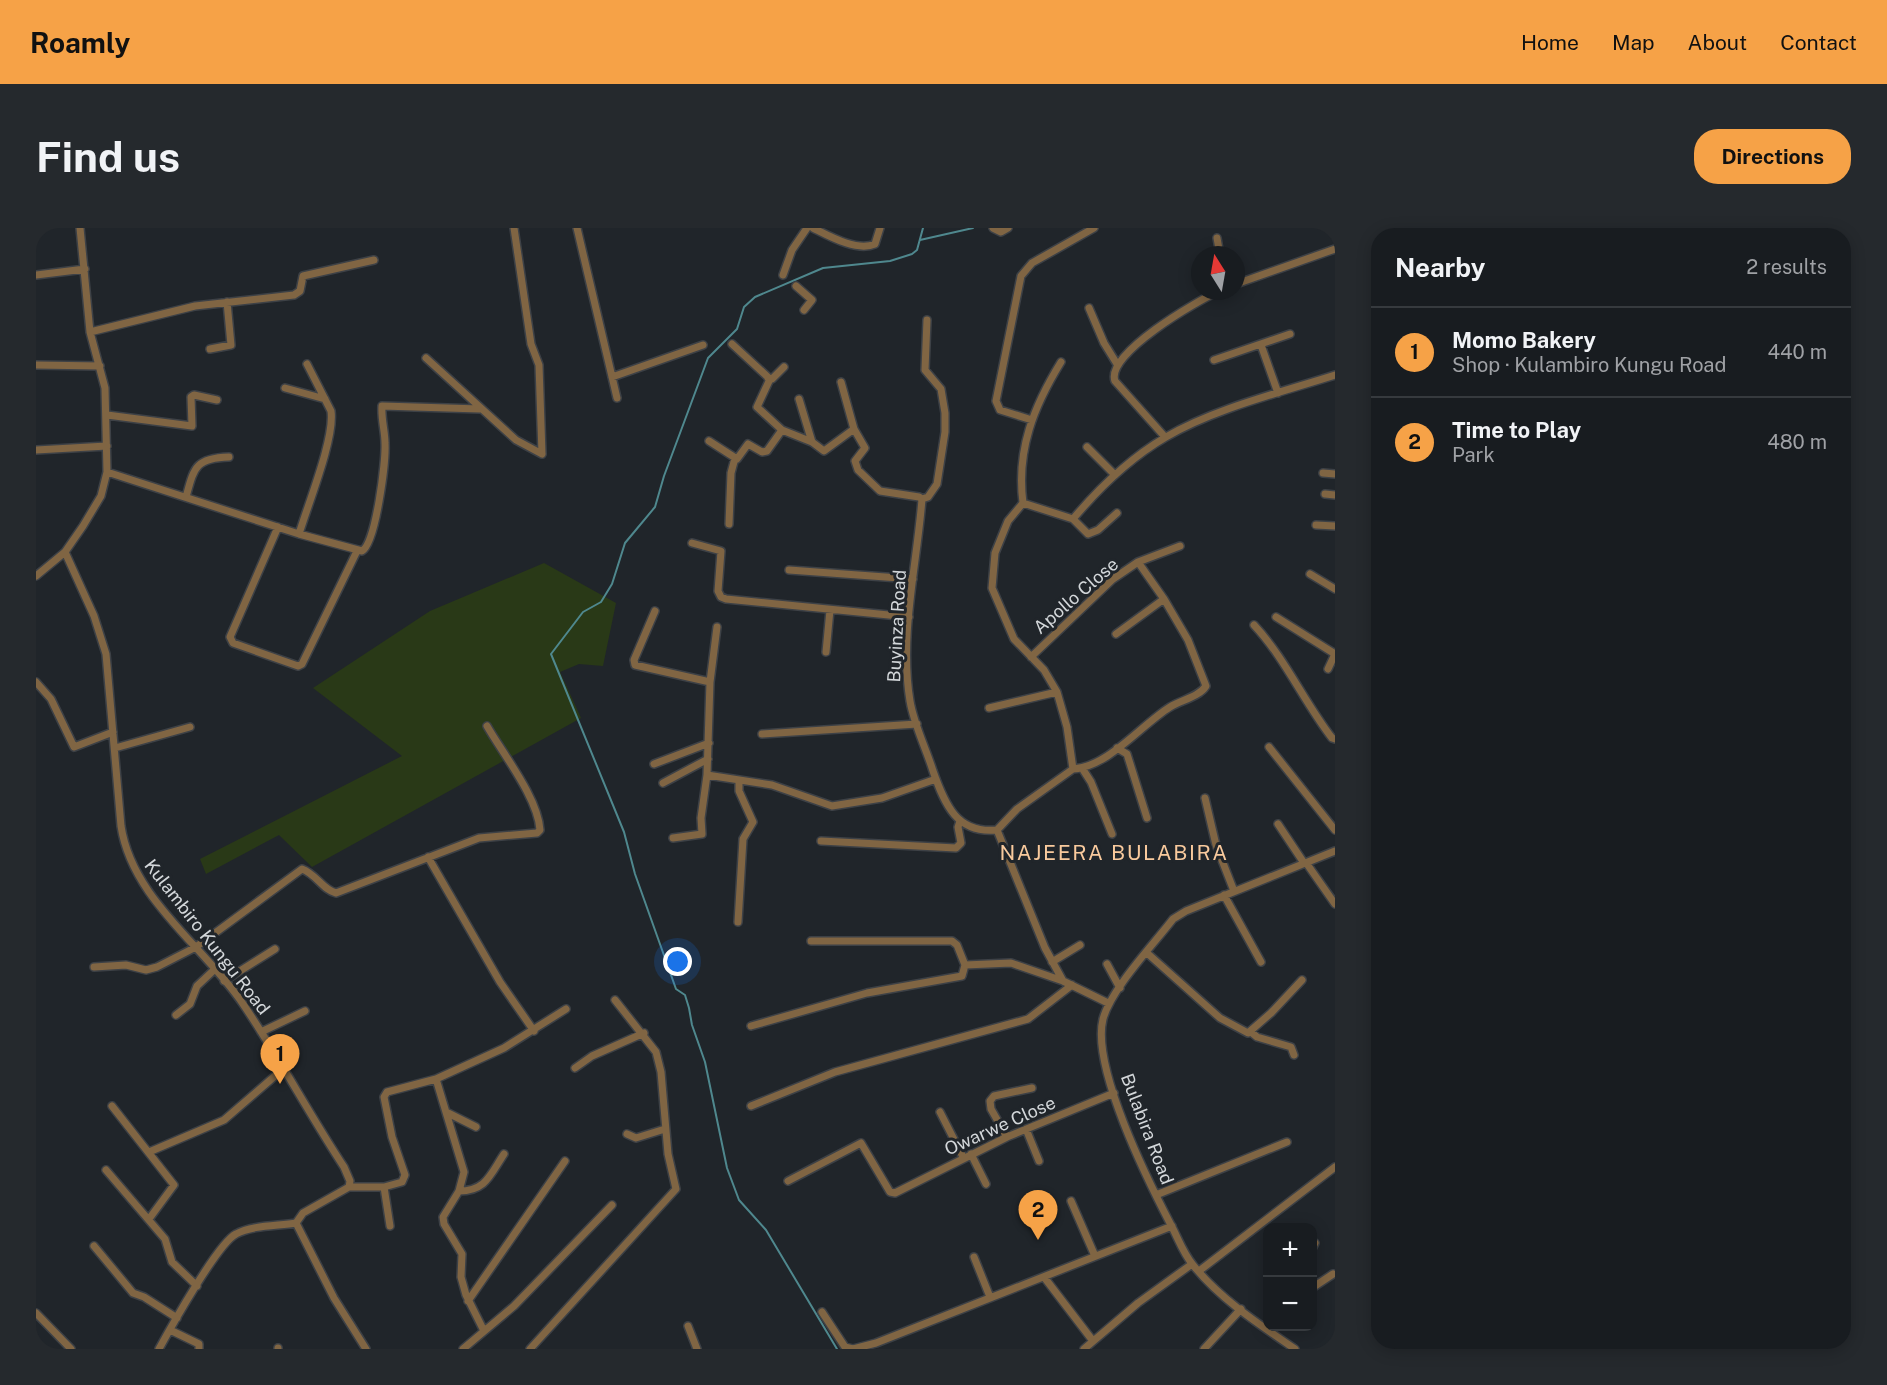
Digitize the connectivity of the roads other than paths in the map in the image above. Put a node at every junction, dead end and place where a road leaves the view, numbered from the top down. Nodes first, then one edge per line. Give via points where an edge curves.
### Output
1 (80, 228) edge
2 (514, 228) edge
3 (577, 228) edge
4 (807, 228) edge
5 (813, 228) edge
6 (880, 228) edge
7 (993, 228) edge
8 (1008, 228) edge
9 (1094, 228) edge
10 (1333, 228) edge
11 (1335, 234) edge
12 (1217, 238) dead end
13 (1218, 246) edge
14 (1335, 249) edge
15 (374, 260) dead end
16 (84, 269) junction
17 (36, 275) edge
18 (783, 275) dead end
19 (1245, 281) edge
20 (796, 286) dead end
21 (1198, 300) edge
22 (227, 302) junction
23 (1089, 308) dead end
24 (804, 310) dead end
25 (927, 320) dead end
26 (90, 332) junction
27 (1290, 334) dead end
28 (732, 344) dead end
29 (703, 345) dead end
30 (1261, 345) junction
31 (210, 349) dead end
32 (426, 358) dead end
33 (1214, 360) dead end
34 (1061, 362) dead end
35 (307, 364) dead end
36 (1117, 364) junction
37 (36, 365) edge
38 (100, 366) junction
39 (784, 367) dead end
40 (1335, 375) edge
41 (612, 377) junction
42 (768, 378) junction
43 (841, 382) dead end
44 (285, 388) dead end
45 (1278, 393) junction
46 (617, 398) dead end
47 (325, 399) junction
48 (799, 399) dead end
49 (217, 400) dead end
50 (480, 409) junction
51 (107, 415) junction
52 (1032, 420) junction
53 (854, 429) junction
54 (782, 430) junction
55 (1165, 437) junction
56 (709, 441) dead end
57 (812, 442) junction
58 (106, 446) junction
59 (1087, 447) dead end
60 (36, 450) edge
61 (229, 457) dead end
62 (735, 458) junction
63 (108, 472) junction
64 (1323, 473) dead end
65 (1335, 474) edge
66 (1115, 475) junction
67 (1325, 494) dead end
68 (1335, 495) edge
69 (186, 497) junction
70 (922, 499) junction
71 (1023, 503) junction
72 (1117, 513) dead end
73 (1073, 519) junction
74 (729, 524) dead end
75 (1316, 525) dead end
76 (1335, 526) edge
77 (278, 527) junction
78 (299, 534) junction
79 (692, 543) dead end
80 (1180, 546) dead end
81 (357, 551) junction
82 (65, 552) junction
83 (1138, 562) junction
84 (789, 570) dead end
85 (1310, 574) dead end
86 (36, 576) edge
87 (913, 579) junction
88 (1335, 589) edge
89 (709, 590) dead end
90 (718, 591) junction
91 (1164, 599) junction
92 (830, 610) junction
93 (655, 611) dead end
94 (909, 617) junction
95 (1276, 617) dead end
96 (1254, 625) dead end
97 (717, 627) dead end
98 (1116, 634) dead end
99 (826, 652) dead end
100 (1335, 654) edge
101 (1031, 657) junction
102 (1328, 669) dead end
103 (36, 682) edge
104 (710, 682) junction
105 (1057, 692) junction
106 (989, 708) dead end
107 (917, 724) junction
108 (487, 726) dead end
109 (190, 727) dead end
110 (113, 732) junction
111 (762, 734) dead end
112 (1335, 739) edge
113 (709, 742) junction
114 (1269, 747) dead end
115 (115, 748) junction
116 (1117, 748) junction
117 (654, 764) dead end
118 (708, 767) junction
119 (1082, 768) junction
120 (1073, 769) junction
121 (936, 779) junction
122 (739, 780) junction
123 (663, 783) dead end
124 (1205, 798) dead end
125 (1147, 818) dead end
126 (960, 821) junction
127 (1278, 824) dead end
128 (997, 830) junction
129 (1335, 830) edge
130 (1112, 834) dead end
131 (673, 838) dead end
132 (821, 841) dead end
133 (1335, 851) edge
134 (428, 857) junction
135 (1305, 863) junction
136 (1234, 891) junction
137 (1224, 895) junction
138 (1335, 904) edge
139 (738, 922) dead end
140 (811, 941) dead end
141 (1080, 945) dead end
142 (196, 947) junction
143 (275, 949) dead end
144 (1147, 953) junction
145 (1052, 962) junction
146 (1261, 962) dead end
147 (1107, 964) dead end
148 (965, 965) junction
149 (94, 967) dead end
150 (215, 969) junction
151 (1302, 980) dead end
152 (224, 981) junction
153 (1063, 981) junction
154 (1072, 985) junction
155 (1120, 988) junction
156 (615, 1000) dead end
157 (1108, 1003) junction
158 (567, 1009) dead end
159 (305, 1011) dead end
160 (176, 1015) dead end
161 (751, 1026) dead end
162 (534, 1030) junction
163 (261, 1032) junction
164 (1251, 1032) junction
165 (644, 1033) junction
166 (1294, 1055) dead end
167 (575, 1068) dead end
168 (282, 1069) junction
169 (436, 1079) junction
170 (1032, 1088) dead end
171 (1114, 1093) junction
172 (112, 1106) dead end
173 (751, 1106) dead end
174 (940, 1112) dead end
175 (448, 1113) junction
176 (476, 1126) dead end
177 (665, 1129) junction
178 (1026, 1129) junction
179 (627, 1134) dead end
180 (1007, 1137) junction
181 (1287, 1142) dead end
182 (149, 1152) junction
183 (504, 1154) dead end
184 (967, 1156) junction
185 (565, 1161) dead end
186 (1039, 1161) dead end
187 (1335, 1167) edge
188 (106, 1170) dead end
189 (788, 1181) dead end
190 (987, 1184) dead end
191 (349, 1187) junction
192 (384, 1187) junction
193 (459, 1191) junction
194 (1156, 1195) junction
195 (1071, 1201) dead end
196 (612, 1205) dead end
197 (149, 1219) junction
198 (296, 1224) junction
199 (390, 1226) dead end
200 (1172, 1226) junction
201 (94, 1245) dead end
202 (1095, 1256) junction
203 (974, 1257) dead end
204 (1192, 1264) junction
205 (1199, 1271) junction
206 (1333, 1274) dead end
207 (1044, 1277) junction
208 (1317, 1285) edge
209 (197, 1286) junction
210 (990, 1297) junction
211 (468, 1301) junction
212 (1241, 1309) junction
213 (822, 1312) dead end
214 (36, 1313) edge
215 (177, 1318) junction
216 (1263, 1324) edge
217 (688, 1326) dead end
218 (170, 1330) junction
219 (484, 1331) junction
220 (1273, 1331) edge
221 (1094, 1341) junction
222 (878, 1346) edge
223 (71, 1349) edge
224 (159, 1349) edge
225 (199, 1349) edge
226 (366, 1349) edge
227 (463, 1349) edge
228 (530, 1349) edge
229 (698, 1349) edge
230 (1084, 1349) edge
231 (1204, 1349) edge
232 (1295, 1349) edge

1 - 16 street
2 - 50 street via 531,344 539,365 542,454 516,440
3 - 41 street
4 - 18 street via 792,250
5 - 6 street via 836,240 869,246 875,244
7 - 8 street via 1001,232
9 - 52 street via 1032,263 1021,276 996,401 1000,410
10 - 11 main road
12 - 13 street
14 - 19 street
15 - 22 street via 303,276 297,294
16 - 17 street
16 - 26 street
20 - 24 street via 812,300
21 - 36 street
22 - 26 street
22 - 31 street via 231,345
23 - 36 street
25 - 70 street via 925,370 943,396 945,432 937,484
26 - 38 street
27 - 30 street
28 - 42 street
29 - 41 street
30 - 33 street
30 - 45 street
32 - 50 street
34 - 52 street
35 - 47 street
36 - 55 street via 1115,381
37 - 38 street
38 - 51 street
39 - 42 street via 772,379
40 - 45 street
41 - 46 street
42 - 54 street via 770,383 757,407
43 - 53 street
44 - 47 street
45 - 55 street
47 - 78 street via 331,411 332,428
48 - 57 street
49 - 51 street via 191,397 192,426
50 - 81 street via 382,406 386,444 381,489 369,544
51 - 58 street
52 - 71 street via 1021,462
53 - 57 street via 826,450
53 - 70 street via 865,448 855,465 880,491
54 - 57 street
54 - 62 street via 766,452 747,444 739,458
55 - 66 street
56 - 62 street
58 - 60 street
58 - 63 street
59 - 66 street
61 - 69 street via 197,465
62 - 74 street
63 - 69 street
63 - 82 street via 94,509
64 - 65 street
66 - 73 street
67 - 68 street
69 - 77 street
70 - 87 street, Buyinza Road
71 - 73 street
71 - 101 street via 1011,516 995,553 991,583 1014,639
72 - 73 street via 1091,534
75 - 76 street
77 - 78 street
77 - 81 street via 230,637 233,643 298,666
78 - 81 street
79 - 90 street via 722,551
80 - 83 street, Apollo Close
82 - 86 street
82 - 110 street, Kulambiro Kungu Road via 94,616 106,654
83 - 91 street
83 - 101 street, Apollo Close via 1086,602
84 - 87 street
85 - 88 street
87 - 94 street, Buyinza Road
89 - 90 street
90 - 92 street via 730,600
91 - 98 street
91 - 116 street via 1188,640 1206,686 1170,707
92 - 94 street
92 - 99 street
93 - 104 street via 633,660 635,665
94 - 107 street, Buyinza Road via 909,696
95 - 100 street
96 - 112 street via 1310,709
97 - 104 street
100 - 102 street
101 - 105 street, Apollo Close
103 - 110 street via 51,699 72,746
104 - 113 street
105 - 106 street
105 - 120 street, Apollo Close
107 - 111 street
107 - 121 street, Buyinza Road
108 - 134 street via 527,795 540,830 533,834 479,838
109 - 115 street
110 - 115 street, Kulambiro Kungu Road
113 - 117 street
113 - 118 street
114 - 129 street
115 - 142 street, Kulambiro Kungu Road via 126,852 153,896
116 - 119 street
116 - 125 street via 1127,754
118 - 122 street
118 - 123 street via 699,763
118 - 131 street via 702,834
119 - 120 street
119 - 130 street
120 - 128 street via 1017,808
121 - 122 street via 882,798 832,806 782,788
121 - 126 street, Buyinza Road
122 - 139 street via 739,791 753,822 743,839
124 - 136 street via 1216,845
126 - 128 street via 970,828
126 - 132 street via 961,843 956,848
127 - 135 street
128 - 145 street
133 - 135 street, Bulabira Road
134 - 142 street via 336,893 314,875 298,870
134 - 162 street via 500,982
135 - 136 street, Bulabira Road
135 - 138 street
136 - 137 street, Bulabira Road
137 - 144 street, Bulabira Road via 1173,919
137 - 146 street
140 - 148 street via 952,941
141 - 145 street
142 - 149 street via 149,970 126,965
142 - 150 street, Kulambiro Kungu Road
143 - 152 street
144 - 155 street, Bulabira Road
144 - 164 street via 1220,1018
145 - 153 street
147 - 155 street
148 - 153 street via 1011,963
148 - 161 street via 962,976 867,993
150 - 152 street, Kulambiro Kungu Road
150 - 160 street via 197,986 188,1008
151 - 164 street
152 - 163 street, Kulambiro Kungu Road
153 - 154 street
154 - 157 street
154 - 173 street via 1028,1019 835,1072
155 - 157 street, Bulabira Road
156 - 165 street
157 - 171 street, Bulabira Road via 1101,1035
158 - 162 street
159 - 163 street
162 - 169 street
163 - 168 street, Kulambiro Kungu Road
164 - 166 street via 1291,1047
165 - 167 street via 592,1056
165 - 177 street via 660,1063
168 - 182 street via 224,1120
168 - 191 street, Kulambiro Kungu Road via 344,1167
169 - 175 street
169 - 192 street via 387,1092 384,1097 405,1175 402,1182
170 - 180 street via 994,1096 990,1101
171 - 178 street, Owarwe Close
171 - 194 street, Bulabira Road
172 - 182 street
174 - 184 street
175 - 176 street
175 - 193 street via 453,1144 464,1172
177 - 179 street via 636,1138
177 - 228 street via 676,1190
178 - 180 street, Owarwe Close
178 - 186 street
180 - 184 street, Owarwe Close
181 - 194 street
182 - 197 street via 174,1186
183 - 193 street via 480,1187
184 - 189 street, Owarwe Close via 890,1192 859,1143
184 - 190 street
185 - 211 street
187 - 205 street
188 - 197 street
191 - 192 street
191 - 198 street via 303,1213
192 - 199 street
193 - 211 street via 443,1221 462,1254 461,1277
194 - 200 street, Bulabira Road
195 - 202 street
196 - 219 street via 559,1262
197 - 209 street via 165,1240 171,1260
198 - 209 street via 233,1235
198 - 226 street via 334,1298
200 - 202 street
200 - 204 street, Bulabira Road
201 - 215 street via 133,1293
202 - 207 street
203 - 210 street
204 - 205 street, Bulabira Road
204 - 221 street
205 - 212 street, Bulabira Road
206 - 208 street
207 - 210 street
207 - 221 street
209 - 215 street
210 - 222 street
211 - 219 street
212 - 216 street, Bulabira Road
212 - 231 street
213 - 222 street via 845,1347
214 - 223 street
215 - 218 street
217 - 229 street
218 - 224 street
218 - 225 street via 199,1344
219 - 227 street
220 - 232 street, Bulabira Road
221 - 230 street

